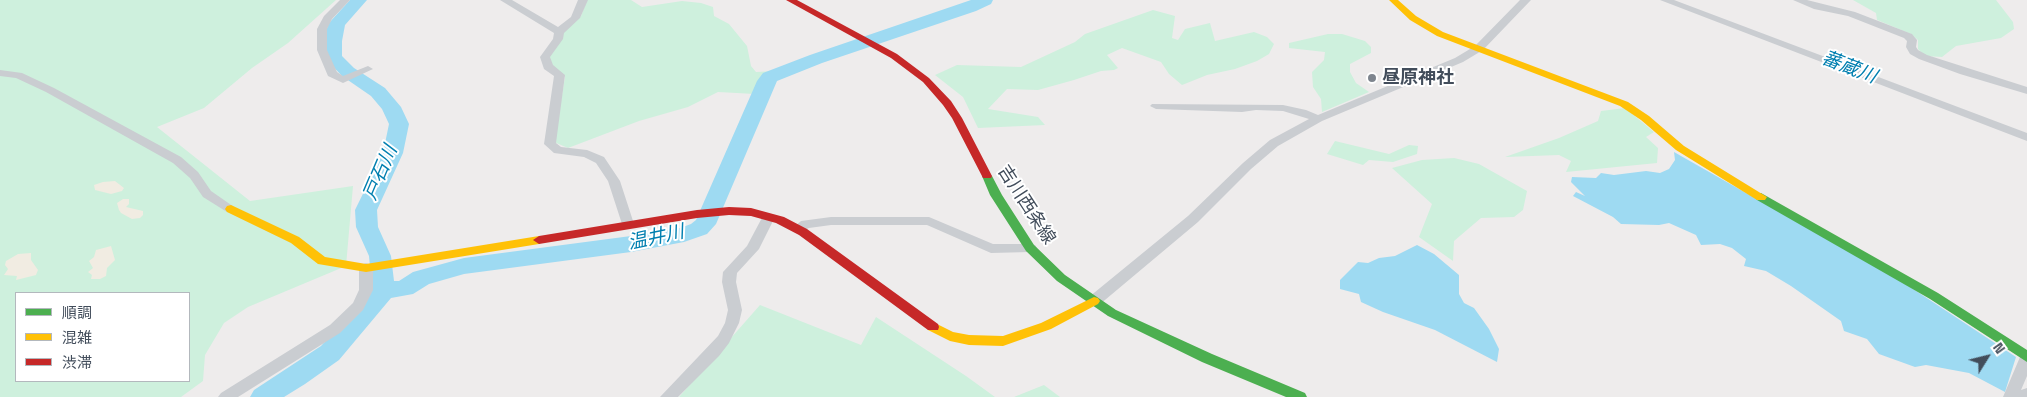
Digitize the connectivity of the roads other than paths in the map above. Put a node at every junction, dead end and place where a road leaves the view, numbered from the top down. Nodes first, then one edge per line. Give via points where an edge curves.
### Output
1 (344, 0) edge
2 (505, 0) edge
3 (583, 0) edge
4 (790, 0) edge
5 (1393, 0) edge
6 (1526, 0) edge
7 (1666, 0) edge
8 (1798, 0) edge
9 (559, 32) junction
10 (1480, 48) junction
11 (368, 69) dead end
12 (0, 73) edge
13 (2027, 91) edge
14 (1156, 106) dead end
15 (1318, 119) junction
16 (2027, 137) edge
17 (231, 209) joint
18 (769, 217) junction
19 (628, 224) junction
20 (798, 229) junction
21 (1030, 248) junction
22 (366, 268) junction
23 (1094, 302) junction
24 (2027, 357) edge
25 (2017, 395) edge
26 (226, 397) edge
27 (668, 397) edge
28 (1300, 397) edge

1 - 11 street via 322,29 322,50 332,74 344,80
2 - 9 street
3 - 9 street via 575,18
4 - 21 street, 吉川西条線 via 894,56 926,80 947,103 996,195
5 - 10 street via 1413,18 1440,34
6 - 10 street
7 - 16 street
8 - 13 street via 1851,14 1908,36 1914,52 1923,57
9 - 19 street via 558,39 545,57 548,67 560,75 550,144 558,150 587,154 600,160 614,181
10 - 15 street
10 - 24 street via 1624,104 1703,163 1934,296
12 - 17 street via 18,75 50,90 169,155 194,175 207,194
14 - 15 street via 1283,108
15 - 23 street via 1274,142 1193,219
17 - 22 street via 295,240 322,261
18 - 19 street via 751,212 724,212
18 - 20 street
18 - 27 street via 752,249 730,272 735,310 724,339
19 - 22 street
20 - 21 street via 806,224 831,221 929,221 992,249
20 - 23 street via 926,324 950,336 1003,341 1046,326
21 - 23 street, 吉川西条線 via 1061,278
22 - 26 street via 366,290 358,306 335,329
23 - 28 street, 吉川西条線 via 1207,358
24 - 25 street

